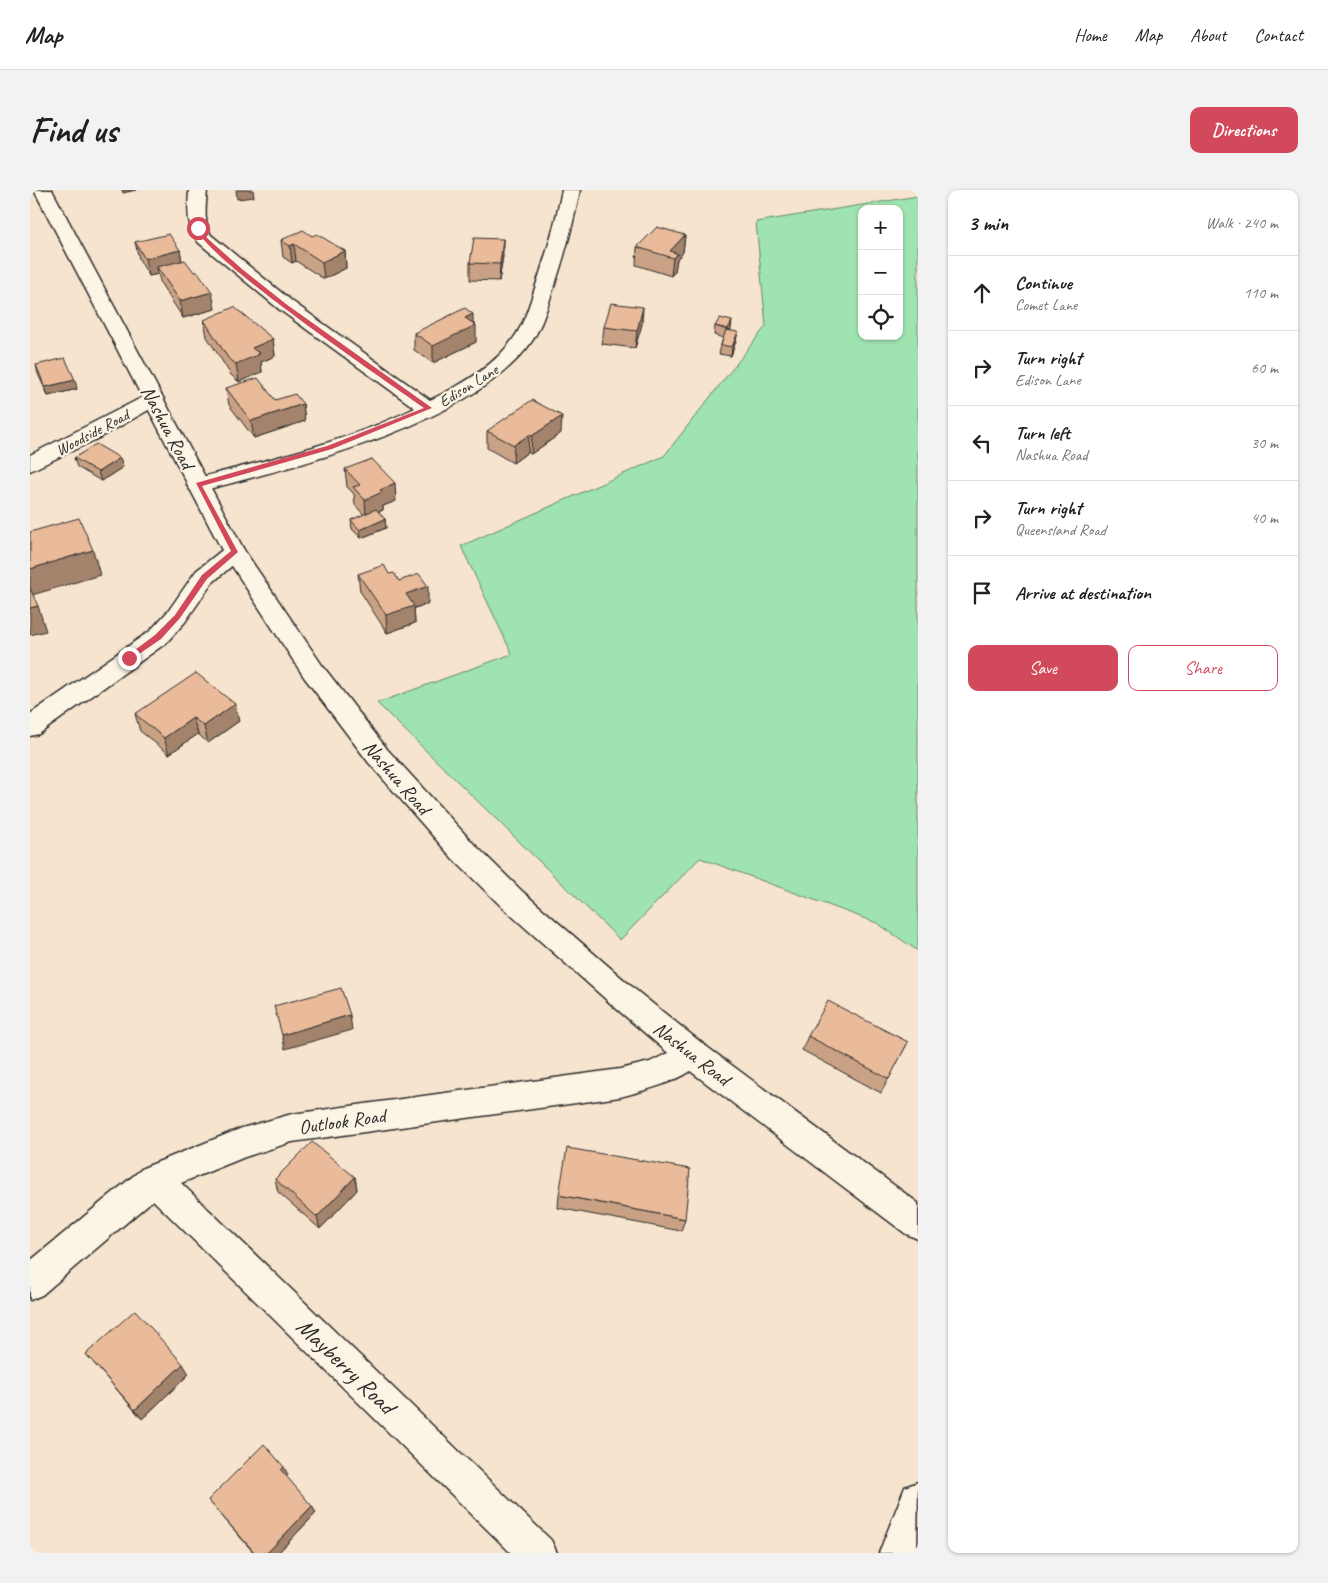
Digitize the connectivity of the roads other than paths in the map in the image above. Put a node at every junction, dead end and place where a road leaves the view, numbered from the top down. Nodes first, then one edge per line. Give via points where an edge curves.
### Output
1 (43, 190) edge
2 (198, 190) edge
3 (571, 190) edge
4 (154, 399) junction
5 (428, 408) junction
6 (30, 464) edge
7 (198, 485) junction
8 (234, 552) junction
9 (30, 727) edge
10 (692, 1054) junction
11 (154, 1179) junction
12 (918, 1223) edge
13 (30, 1283) edge
14 (918, 1500) edge
15 (538, 1553) edge
16 (898, 1553) edge

1 - 4 street, Nashua Road
2 - 5 street via 197,222 205,239 284,305
3 - 5 street, Edison Lane via 551,268 532,322 521,342 495,371
4 - 6 street, Woodside Road
4 - 7 street, Nashua Road
5 - 7 street, Edison Lane via 330,447
7 - 8 street, Nashua Road
8 - 9 street via 204,577 158,637
8 - 10 street, Nashua Road via 341,710 425,810 513,900
10 - 11 street, Outlook Road via 656,1074 620,1083 292,1128 242,1143
10 - 12 street, Nashua Road
11 - 13 street, Outlook Road
11 - 15 street, Mayberry Road
14 - 16 street

